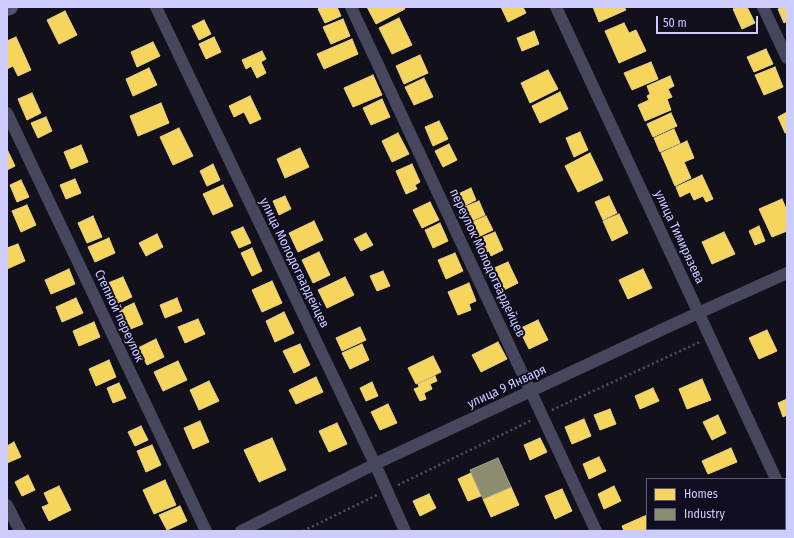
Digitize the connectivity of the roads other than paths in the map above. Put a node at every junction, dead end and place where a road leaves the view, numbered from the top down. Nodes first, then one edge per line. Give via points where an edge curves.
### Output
1 (10, 7) edge
2 (156, 7) edge
3 (351, 7) edge
4 (556, 7) edge
5 (763, 7) edge
6 (7, 8) edge
7 (787, 58) edge
8 (7, 113) edge
9 (787, 273) edge
10 (699, 312) junction
11 (532, 390) junction
12 (375, 464) junction
13 (776, 478) edge
14 (7, 505) edge
15 (20, 531) edge
16 (206, 531) edge
17 (241, 531) edge
18 (406, 531) edge
19 (596, 531) edge

1 - 6 street
2 - 12 street, улица Молодогвардейцев
3 - 11 street, переулок Молодогвардейцев
4 - 10 street, улица Тимирязева
5 - 7 street
8 - 16 street, Степной переулок
9 - 10 street, улица 9 Января
10 - 11 street, улица 9 Января
10 - 13 street, улица Тимирязева
11 - 12 street, улица 9 Января
11 - 19 street, переулок Молодогвардейцев
12 - 17 street, улица 9 Января
12 - 18 street, улица Молодогвардейцев
14 - 15 street

